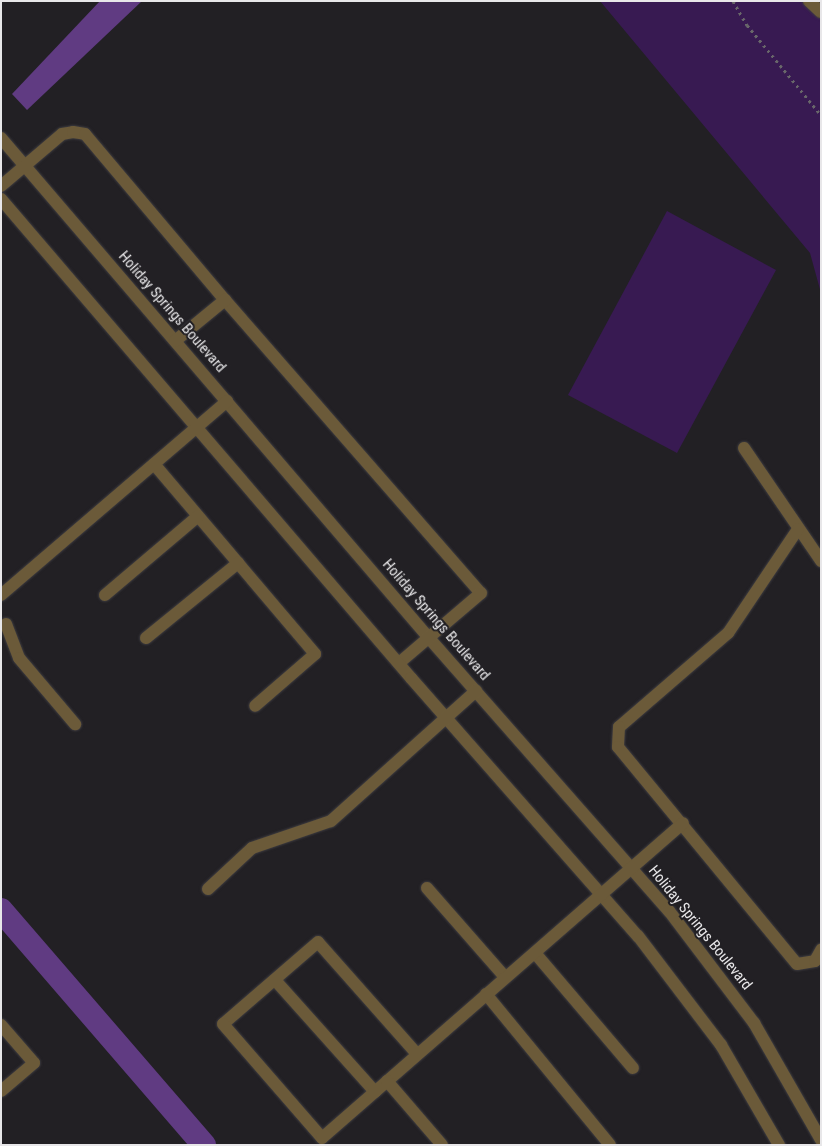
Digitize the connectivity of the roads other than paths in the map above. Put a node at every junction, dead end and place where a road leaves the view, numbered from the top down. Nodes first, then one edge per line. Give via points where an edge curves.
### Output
1 (809, 1) edge
2 (821, 12) edge
3 (1, 138) edge
4 (25, 166) junction
5 (1, 186) edge
6 (1, 199) edge
7 (225, 300) junction
8 (176, 341) junction
9 (227, 401) junction
10 (197, 428) junction
11 (744, 448) dead end
12 (154, 464) junction
13 (198, 516) junction
14 (798, 529) junction
15 (821, 561) edge
16 (238, 563) junction
17 (105, 595) dead end
18 (1, 596) edge
19 (3, 623) edge
20 (146, 638) dead end
21 (430, 638) junction
22 (398, 662) junction
23 (476, 691) junction
24 (254, 706) dead end
25 (445, 716) junction
26 (75, 724) dead end
27 (683, 823) junction
28 (631, 868) junction
29 (427, 888) dead end
30 (208, 889) dead end
31 (602, 896) junction
32 (821, 950) edge
33 (535, 953) junction
34 (505, 977) junction
35 (275, 980) junction
36 (486, 994) junction
37 (1, 1025) edge
38 (417, 1054) junction
39 (633, 1068) dead end
40 (387, 1081) junction
41 (1, 1091) edge
42 (375, 1092) junction
43 (821, 1140) edge
44 (442, 1145) edge
45 (610, 1145) edge
46 (779, 1145) edge

1 - 2 street
3 - 4 street, Holiday Springs Boulevard
4 - 5 street
4 - 7 street via 62,134 85,134
4 - 8 street, Holiday Springs Boulevard
6 - 10 street
7 - 8 street
7 - 21 street via 481,593
8 - 9 street, Holiday Springs Boulevard
9 - 10 street
9 - 21 street, Holiday Springs Boulevard
10 - 12 street
10 - 22 street
11 - 14 street
12 - 13 street
12 - 18 street
13 - 16 street
13 - 17 street
14 - 15 street
14 - 27 street via 728,633 619,727 618,747
16 - 20 street
16 - 24 street via 315,654
19 - 26 street via 18,658
21 - 22 street
21 - 23 street, Holiday Springs Boulevard
22 - 25 street
23 - 25 street
23 - 28 street, Holiday Springs Boulevard
25 - 30 street via 331,821 252,848
25 - 31 street
27 - 28 street
27 - 32 street via 798,964 815,961
28 - 31 street
28 - 43 street, Holiday Springs Boulevard via 669,911 754,1023
29 - 34 street
31 - 33 street
31 - 46 street via 638,936 721,1045
33 - 34 street
33 - 39 street
34 - 36 street
35 - 38 street via 318,942
35 - 42 street
35 - 42 street via 223,1024 322,1138
36 - 38 street
36 - 45 street
37 - 41 street via 34,1063
38 - 40 street
40 - 42 street
40 - 44 street

